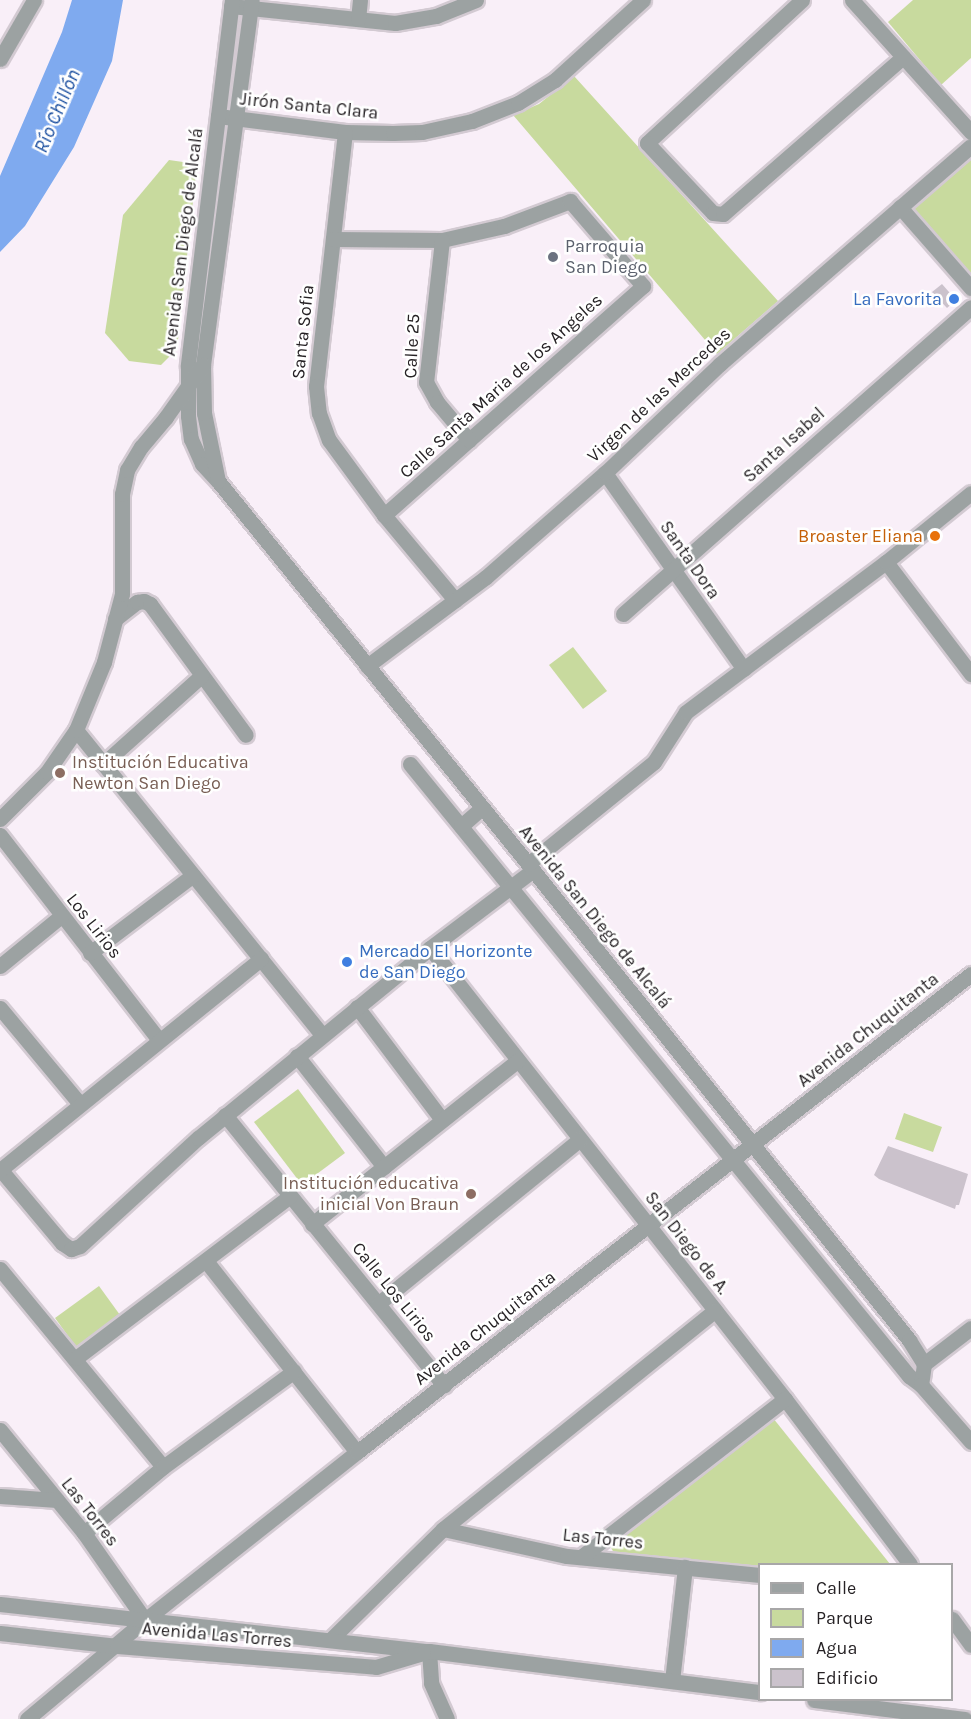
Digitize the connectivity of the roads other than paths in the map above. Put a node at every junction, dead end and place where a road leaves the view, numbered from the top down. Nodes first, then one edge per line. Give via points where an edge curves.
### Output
1 (34, 0) edge
2 (360, 0) edge
3 (476, 0) edge
4 (643, 0) edge
5 (802, 0) edge
6 (852, 0) edge
7 (232, 3) edge
8 (252, 4) edge
9 (358, 19) junction
10 (903, 57) junction
11 (0, 59) edge
12 (218, 116) junction
13 (235, 118) junction
14 (345, 132) junction
15 (971, 132) edge
16 (971, 146) edge
17 (900, 207) junction
18 (333, 239) junction
19 (442, 240) junction
20 (971, 288) edge
21 (971, 307) edge
22 (203, 365) junction
23 (187, 387) junction
24 (469, 440) junction
25 (605, 473) junction
26 (218, 480) junction
27 (971, 493) edge
28 (384, 515) junction
29 (886, 562) junction
30 (673, 570) junction
31 (455, 600) junction
32 (624, 614) dead end
33 (115, 619) junction
34 (368, 666) junction
35 (969, 666) edge
36 (744, 669) junction
37 (201, 676) junction
38 (76, 730) junction
39 (246, 735) dead end
40 (103, 764) junction
41 (410, 764) dead end
42 (482, 808) junction
43 (1, 817) edge
44 (461, 826) junction
45 (0, 835) edge
46 (531, 867) junction
47 (193, 875) junction
48 (511, 886) junction
49 (61, 916) junction
50 (430, 948) junction
51 (90, 953) junction
52 (261, 959) junction
53 (0, 966) edge
54 (971, 974) edge
55 (357, 1007) junction
56 (0, 1008) edge
57 (322, 1035) junction
58 (159, 1040) junction
59 (297, 1056) junction
60 (518, 1060) junction
61 (80, 1104) junction
62 (225, 1115) junction
63 (442, 1120) junction
64 (580, 1139) junction
65 (753, 1145) junction
66 (734, 1160) junction
67 (384, 1167) junction
68 (0, 1170) edge
69 (290, 1196) junction
70 (312, 1224) junction
71 (648, 1225) junction
72 (206, 1261) junction
73 (0, 1269) edge
74 (379, 1303) junction
75 (715, 1310) junction
76 (971, 1329) edge
77 (76, 1358) junction
78 (924, 1364) junction
79 (294, 1371) junction
80 (444, 1385) junction
81 (921, 1385) junction
82 (785, 1400) junction
83 (0, 1430) edge
84 (971, 1442) edge
85 (357, 1452) junction
86 (164, 1467) junction
87 (0, 1496) edge
88 (57, 1500) junction
89 (443, 1529) junction
90 (84, 1533) junction
91 (581, 1557) junction
92 (909, 1563) edge
93 (685, 1567) junction
94 (758, 1575) edge
95 (0, 1604) edge
96 (145, 1620) junction
97 (953, 1622) edge
98 (0, 1633) edge
99 (330, 1640) junction
100 (971, 1645) edge
101 (117, 1646) junction
102 (429, 1651) junction
103 (672, 1681) junction
104 (758, 1692) edge
105 (822, 1701) edge
106 (971, 1712) edge
107 (27, 1719) edge
108 (447, 1719) edge
109 (962, 1719) edge

1 - 11 street
2 - 9 street
3 - 9 street via 416,20
4 - 14 street, Jirón Santa Clara via 555,80 518,103 472,121 422,132
5 - 10 street via 647,143 713,213 723,214
6 - 10 street
7 - 8 street
7 - 12 street, Avenida San Diego de Alcalá
8 - 9 street
8 - 13 street, Avenida San Diego de Alcalá
10 - 15 street
12 - 13 street, Jirón Santa Clara
12 - 23 street, Avenida San Diego de Alcalá
13 - 14 street, Jirón Santa Clara
13 - 22 street, Avenida San Diego de Alcalá
14 - 18 street, Santa Sofia
16 - 17 street, Virgen de las Mercedes
17 - 20 street
17 - 25 street, Virgen de las Mercedes via 720,364
18 - 19 street
18 - 28 street, Santa Sofia via 316,386 319,413 329,440
19 - 24 street, Calle 25 via 426,382 437,402
19 - 24 street, Calle Santa Maria de los Angeles via 504,226 570,201 643,286
21 - 30 street, Santa Isabel
22 - 23 street
22 - 26 street, Avenida San Diego de Alcalá via 204,413
23 - 26 street, Avenida San Diego de Alcalá via 191,439 202,464
23 - 33 street via 127,470 122,494 122,594
24 - 28 street, Calle Santa Maria de los Angeles
25 - 30 street, Santa Dora
25 - 31 street, Virgen de las Mercedes
26 - 34 street, Avenida San Diego de Alcalá
27 - 29 street
28 - 31 street, Santa Sofia
29 - 35 street
29 - 36 street
30 - 32 street, Santa Isabel
30 - 36 street, Santa Dora
31 - 34 street, Virgen de las Mercedes
33 - 37 street via 137,602 150,604
33 - 38 street via 104,662
34 - 42 street, Avenida San Diego de Alcalá
36 - 46 street via 686,712 654,762
37 - 39 street
37 - 40 street
38 - 40 street
38 - 43 street via 46,772
40 - 47 street
41 - 44 street
42 - 44 street
42 - 46 street, Avenida San Diego de Alcalá
44 - 48 street
45 - 49 street, Los Lirios
46 - 48 street
46 - 65 street, Avenida San Diego de Alcalá
47 - 51 street
47 - 52 street
48 - 50 street
48 - 66 street
49 - 51 street, Los Lirios
49 - 53 street
50 - 55 street
50 - 60 street, San Diego de A.
51 - 58 street, Los Lirios
52 - 57 street
52 - 58 street
54 - 65 street, Avenida Chuquitanta
55 - 57 street
55 - 63 street
56 - 61 street
57 - 59 street
58 - 61 street
59 - 62 street
59 - 67 street
60 - 63 street
60 - 64 street, San Diego de A.
61 - 68 street
62 - 68 street via 80,1246 71,1248 62,1243
62 - 69 street, Calle Los Lirios
63 - 67 street
64 - 71 street, San Diego de A.
64 - 74 street
65 - 66 street, Avenida Chuquitanta
65 - 78 street, Avenida San Diego de Alcalá
66 - 71 street, Avenida Chuquitanta
66 - 81 street via 909,1376
67 - 70 street
69 - 70 street, Calle Los Lirios
69 - 72 street
70 - 74 street, Calle Los Lirios
71 - 75 street, San Diego de A.
71 - 80 street, Avenida Chuquitanta
72 - 77 street
72 - 79 street
73 - 77 street
74 - 80 street, Calle Los Lirios
75 - 82 street, San Diego de A.
75 - 89 street
76 - 78 street
77 - 86 street
78 - 81 street
79 - 85 street
79 - 86 street
80 - 85 street, Avenida Chuquitanta
81 - 84 street
82 - 91 street
82 - 92 street, San Diego de A.
83 - 88 street, Las Torres
85 - 96 street, Avenida Chuquitanta
86 - 90 street
87 - 88 street
88 - 90 street, Las Torres
89 - 91 street, Las Torres
89 - 99 street
90 - 96 street, Las Torres
91 - 93 street, Las Torres
93 - 94 street, Las Torres
93 - 103 street
95 - 96 street, Avenida Las Torres
96 - 99 street, Avenida Las Torres
96 - 101 street, Avenida Chuquitanta
97 - 100 street
98 - 101 street, Avenida Las Torres
99 - 102 street, Avenida Las Torres
101 - 102 street, Avenida Las Torres via 376,1667
101 - 107 street, Avenida Chuquitanta
102 - 103 street, Avenida Las Torres
102 - 108 street via 431,1683
103 - 104 street, Avenida Las Torres
105 - 109 street
106 - 109 street

